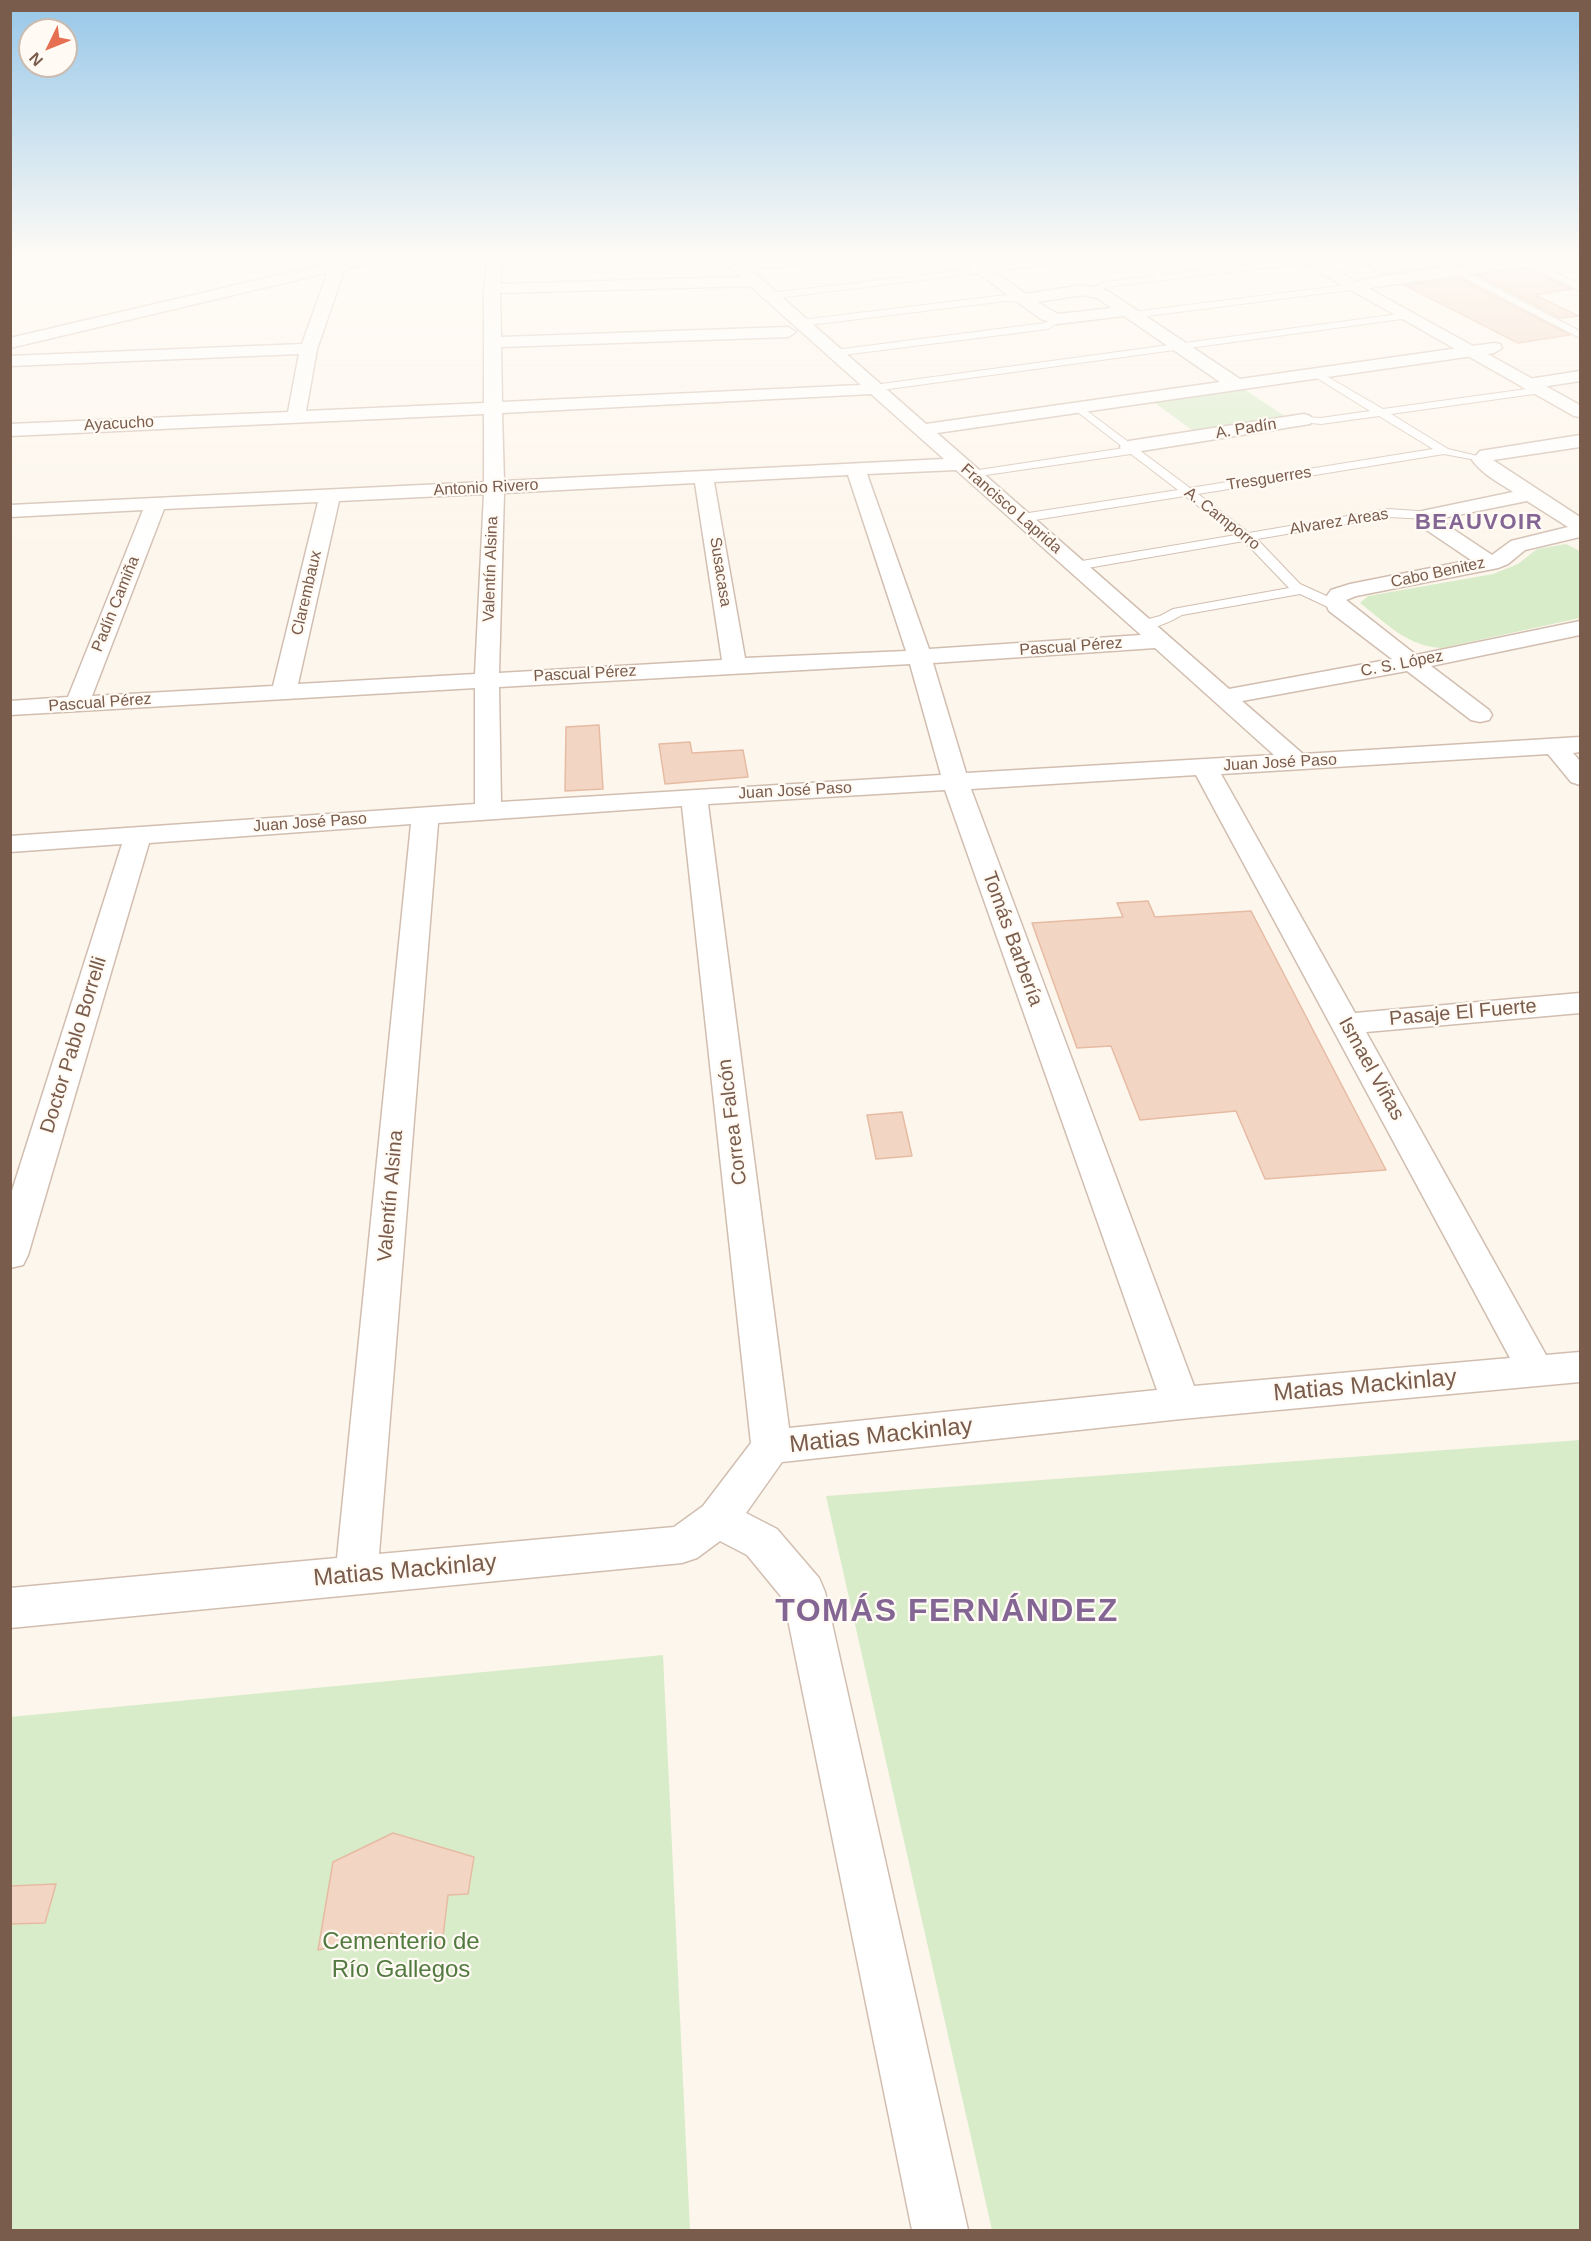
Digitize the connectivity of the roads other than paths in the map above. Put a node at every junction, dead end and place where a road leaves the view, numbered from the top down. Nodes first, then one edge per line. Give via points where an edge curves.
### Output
1 (45, 360) edge
2 (307, 360) edge
3 (492, 360) edge
4 (825, 360) edge
5 (842, 360) edge
6 (1086, 360) edge
7 (1201, 360) edge
8 (1410, 360) edge
9 (1488, 360) edge
10 (1509, 360) edge
11 (10, 361) edge
12 (1316, 373) junction
13 (1581, 376) edge
14 (1241, 384) junction
15 (1541, 385) junction
16 (874, 388) junction
17 (854, 391) junction
18 (1266, 395) dead end
19 (1581, 395) edge
20 (493, 407) junction
21 (1079, 408) junction
22 (1285, 408) dead end
23 (1381, 412) junction
24 (1581, 412) edge
25 (296, 416) junction
26 (1304, 420) junction
27 (10, 430) edge
28 (922, 430) junction
29 (1581, 441) edge
30 (1131, 448) junction
31 (1444, 451) junction
32 (1482, 460) junction
33 (938, 466) junction
34 (966, 469) junction
35 (856, 470) junction
36 (704, 478) junction
37 (494, 488) junction
38 (1188, 492) junction
39 (1531, 494) junction
40 (330, 495) junction
41 (156, 503) junction
42 (10, 510) edge
43 (1429, 515) junction
44 (1022, 518) junction
45 (1576, 534) edge
46 (1248, 537) junction
47 (1490, 563) junction
48 (1076, 566) junction
49 (1301, 590) junction
50 (1079, 595) dead end
51 (1337, 606) junction
52 (1114, 627) dead end
53 (1581, 628) edge
54 (1137, 634) junction
55 (920, 657) junction
56 (1412, 663) junction
57 (735, 666) junction
58 (488, 680) junction
59 (284, 691) junction
60 (1224, 697) junction
61 (76, 704) junction
62 (10, 708) edge
63 (1480, 715) dead end
64 (1581, 746) edge
65 (1555, 747) junction
66 (1297, 762) junction
67 (1204, 767) junction
68 (1581, 777) edge
69 (956, 783) junction
70 (694, 797) junction
71 (488, 811) junction
72 (425, 815) junction
73 (138, 836) junction
74 (10, 844) edge
75 (1581, 1003) edge
76 (1346, 1024) junction
77 (10, 1255) edge
78 (1581, 1367) edge
79 (1536, 1371) junction
80 (1181, 1403) junction
81 (771, 1447) junction
82 (718, 1519) junction
83 (356, 1576) junction
84 (10, 1608) edge
85 (940, 2230) edge

1 - 11 street
2 - 25 street
3 - 20 street, Valentín Alsina
4 - 17 street, Francisco Laprida
5 - 16 street, Francisco Laprida
6 - 16 lane
7 - 14 street
8 - 12 street
9 - 15 street
10 - 15 street
12 - 14 street
12 - 23 lane
13 - 15 street
14 - 18 street
14 - 21 street
15 - 19 street
15 - 23 lane, A. Padín
15 - 24 street
16 - 17 street, Ayacucho
16 - 28 street, Francisco Laprida
17 - 20 street, Ayacucho
17 - 33 street, Francisco Laprida
20 - 25 street, Ayacucho
20 - 37 street, Valentín Alsina
21 - 28 street
21 - 30 lane, A. Camporro
22 - 26 street
23 - 26 lane, A. Padín
23 - 31 lane
25 - 27 street, Ayacucho
26 - 30 street, A. Padín
28 - 34 street, Francisco Laprida
29 - 32 street via 1487,455
30 - 34 lane, A. Padín
30 - 38 lane, A. Camporro
31 - 32 lane
31 - 38 lane, Tresguerres
32 - 39 street
33 - 34 street, Antonio Rivero
33 - 35 street, Antonio Rivero
33 - 50 street, Francisco Laprida
34 - 44 street, Francisco Laprida
35 - 36 street, Antonio Rivero
35 - 55 street, Tomás Barbería
36 - 37 street, Antonio Rivero
36 - 57 street, Susacasa
37 - 40 street, Antonio Rivero
37 - 58 street, Valentín Alsina
38 - 44 lane, Tresguerres
38 - 46 lane, A. Camporro
39 - 43 street, Alvarez Areas
39 - 45 street
40 - 41 street, Antonio Rivero
40 - 59 street, Clarembaux
41 - 42 street, Antonio Rivero
41 - 61 street, Padín Camiña
43 - 46 lane, Alvarez Areas via 1388,513
43 - 47 street via 1432,525
44 - 48 street, Francisco Laprida
45 - 47 street, Cabo Benitez via 1518,544
46 - 48 lane, Alvarez Areas
46 - 49 lane, A. Camporro
47 - 51 street, Cabo Benitez via 1350,591 1339,595 1335,600
48 - 54 street, Francisco Laprida
49 - 51 lane, A. Camporro
49 - 54 lane via 1178,612
51 - 56 street, A. Camporro
52 - 54 street
53 - 56 street, C. S. López
54 - 55 street, Pascual Pérez
54 - 60 street, Pascual Pérez
55 - 57 street, Pascual Pérez
55 - 69 street, Tomás Barbería
56 - 60 street, C. S. López
56 - 63 street, A. Camporro
57 - 58 street, Pascual Pérez
58 - 59 street, Pascual Pérez
58 - 71 street, Valentín Alsina
59 - 61 street, Pascual Pérez
60 - 66 street
61 - 62 street, Pascual Pérez
64 - 65 street, Juan José Paso
65 - 66 street, Juan José Paso
65 - 68 street
66 - 67 street, Juan José Paso via 1256,756
67 - 69 street, Juan José Paso
67 - 76 street, Ismael Viñas
69 - 70 street, Juan José Paso
69 - 80 street, Tomás Barbería
70 - 71 street, Juan José Paso
70 - 81 street, Correa Falcón
71 - 72 street, Juan José Paso
72 - 73 street, Juan José Paso
72 - 83 street, Valentín Alsina
73 - 74 street, Juan José Paso
73 - 77 street, Doctor Pablo Borrelli
75 - 76 street, Pasaje El Fuerte
76 - 79 street, Ismael Viñas
78 - 79 street, Matias Mackinlay
79 - 80 street, Matias Mackinlay
80 - 81 street, Matias Mackinlay
81 - 82 street, Matias Mackinlay
82 - 83 street, Matias Mackinlay via 682,1545
82 - 85 street via 762,1542 804,1592
83 - 84 street, Matias Mackinlay

